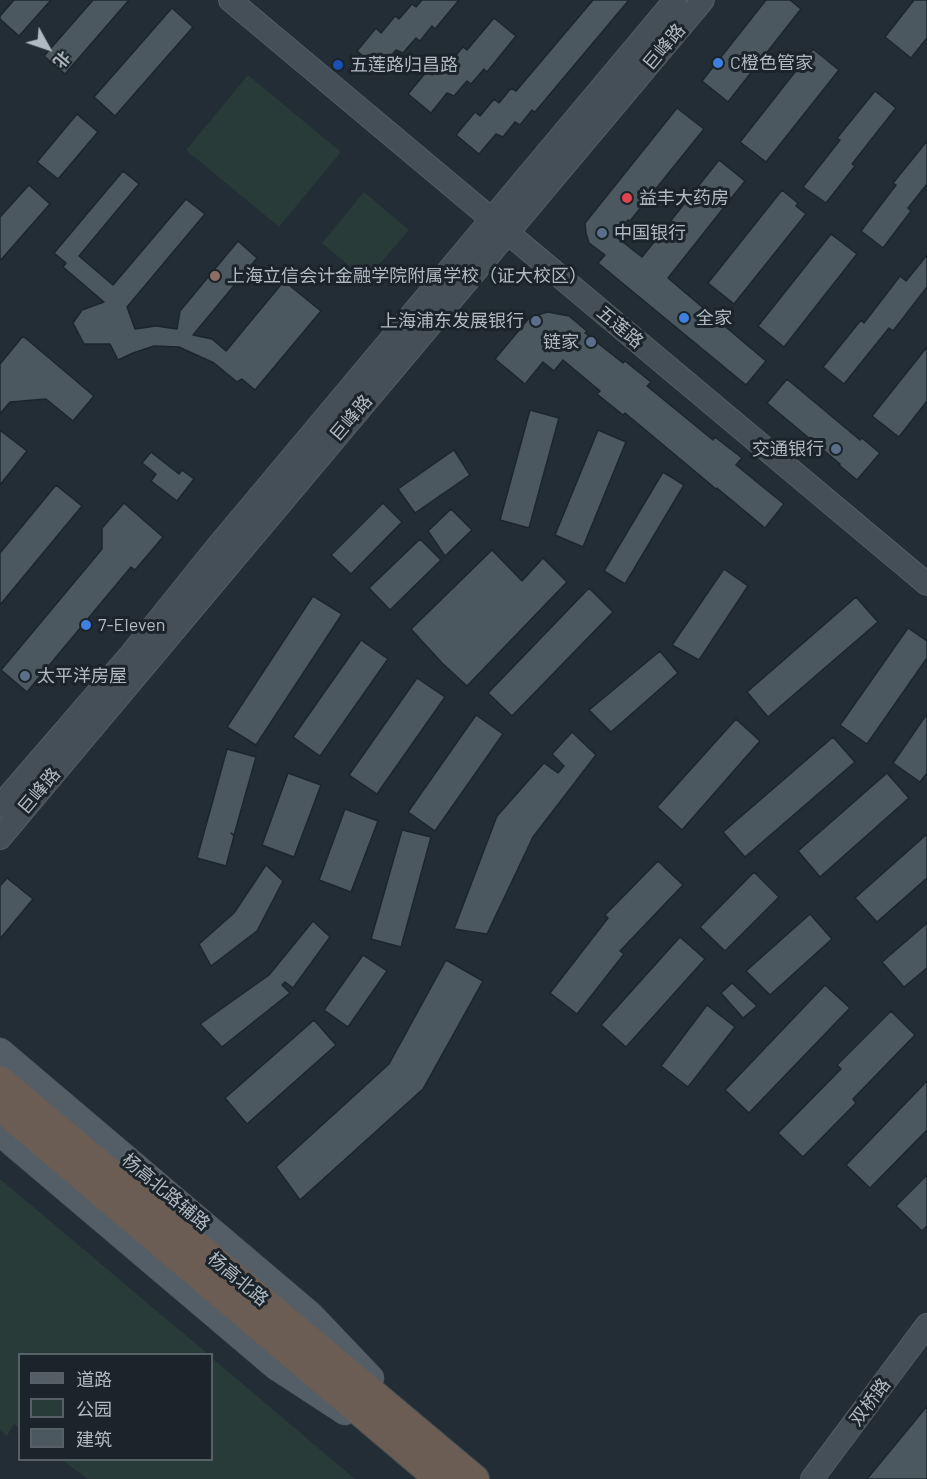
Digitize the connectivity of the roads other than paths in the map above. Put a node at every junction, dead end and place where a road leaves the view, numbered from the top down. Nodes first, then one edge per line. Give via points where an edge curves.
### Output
1 (230, 0) edge
2 (251, 0) edge
3 (675, 0) edge
4 (703, 0) edge
5 (503, 221) junction
6 (927, 572) edge
7 (927, 584) edge
8 (0, 806) edge
9 (0, 838) edge
10 (0, 1051) edge
11 (0, 1080) edge
12 (0, 1107) edge
13 (0, 1133) edge
14 (251, 1305) junction
15 (927, 1325) edge
16 (422, 1449) junction
17 (439, 1479) edge
18 (475, 1479) edge
19 (812, 1479) edge

1 - 5 main road, 五莲路
2 - 5 main road, 五莲路
3 - 5 main road, 巨峰路
4 - 5 main road, 巨峰路
5 - 6 main road, 五莲路
5 - 7 main road, 五莲路
5 - 8 main road, 巨峰路 via 217,547
5 - 9 main road, 巨峰路
10 - 16 main road, 杨高北路辅路 via 311,1315
11 - 14 highway, 杨高北路
12 - 14 highway, 杨高北路
13 - 16 main road via 276,1367
14 - 16 highway, 杨高北路
15 - 19 main road, 双桥路
16 - 17 highway, 杨高北路
16 - 18 highway, 杨高北路

